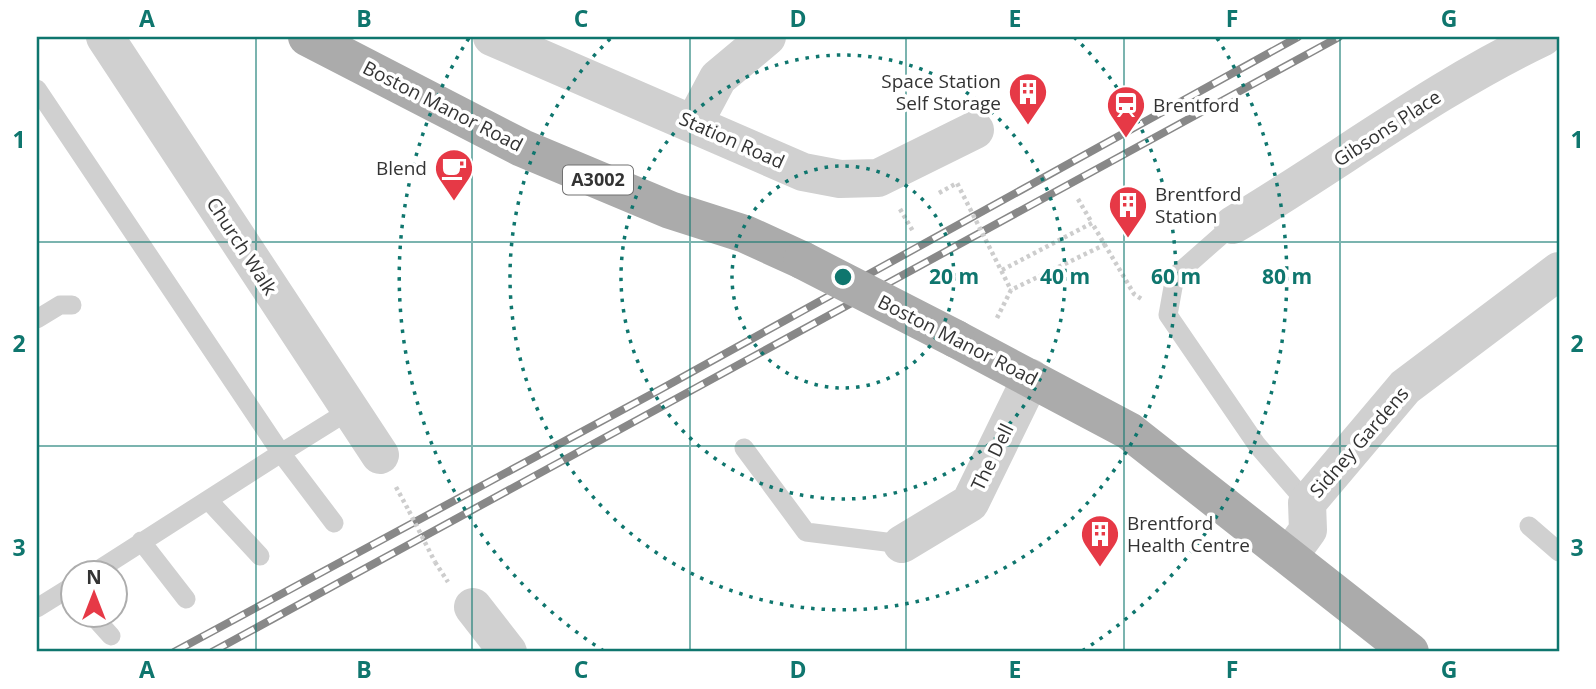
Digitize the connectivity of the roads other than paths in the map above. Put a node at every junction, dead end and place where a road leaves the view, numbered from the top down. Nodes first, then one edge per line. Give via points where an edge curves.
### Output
1 (105, 37) edge
2 (307, 37) edge
3 (492, 37) edge
4 (767, 37) edge
5 (1543, 37) edge
6 (536, 45) edge
7 (37, 89) edge
8 (694, 123) junction
9 (975, 130) dead end
10 (1233, 225) joint
11 (1559, 271) edge
12 (72, 305) dead end
13 (37, 319) edge
14 (1031, 378) junction
15 (350, 410) junction
16 (744, 448) dead end
17 (281, 453) junction
18 (380, 455) dead end
19 (208, 500) junction
20 (1307, 503) junction
21 (334, 523) dead end
22 (1529, 526) dead end
23 (141, 541) junction
24 (902, 544) joint
25 (1559, 552) edge
26 (1290, 555) junction
27 (260, 556) dead end
28 (112, 560) edge
29 (60, 596) edge
30 (186, 599) dead end
31 (463, 599) road end
32 (37, 608) edge
33 (106, 630) edge
34 (111, 636) dead end
35 (1389, 646) edge
36 (508, 652) edge

1 - 15 street, Church Walk
2 - 14 main road, Boston Manor Road / A3002, bridge via 522,148 802,260
3 - 6 street, Station Road
4 - 8 street via 718,78
5 - 10 street, Gibsons Place via 1483,65
6 - 8 street, Station Road
7 - 17 lane
8 - 9 street, Station Road via 803,172 841,179 878,178
10 - 20 lane via 1175,276 1168,315 1257,446
11 - 20 street, Sidney Gardens via 1405,387
12 - 13 lane via 60,305
14 - 24 street, The Dell via 970,503
14 - 26 main road, Boston Manor Road / A3002 via 1129,431
15 - 17 lane
15 - 18 street, Church Walk
16 - 24 lane via 806,533
17 - 19 lane
17 - 21 lane
19 - 23 lane
19 - 27 lane
20 - 26 street, Sidney Gardens via 1308,530
22 - 25 lane
23 - 28 lane
23 - 30 lane
26 - 35 main road, Boston Manor Road / A3002
29 - 32 lane
31 - 36 street
33 - 34 lane

